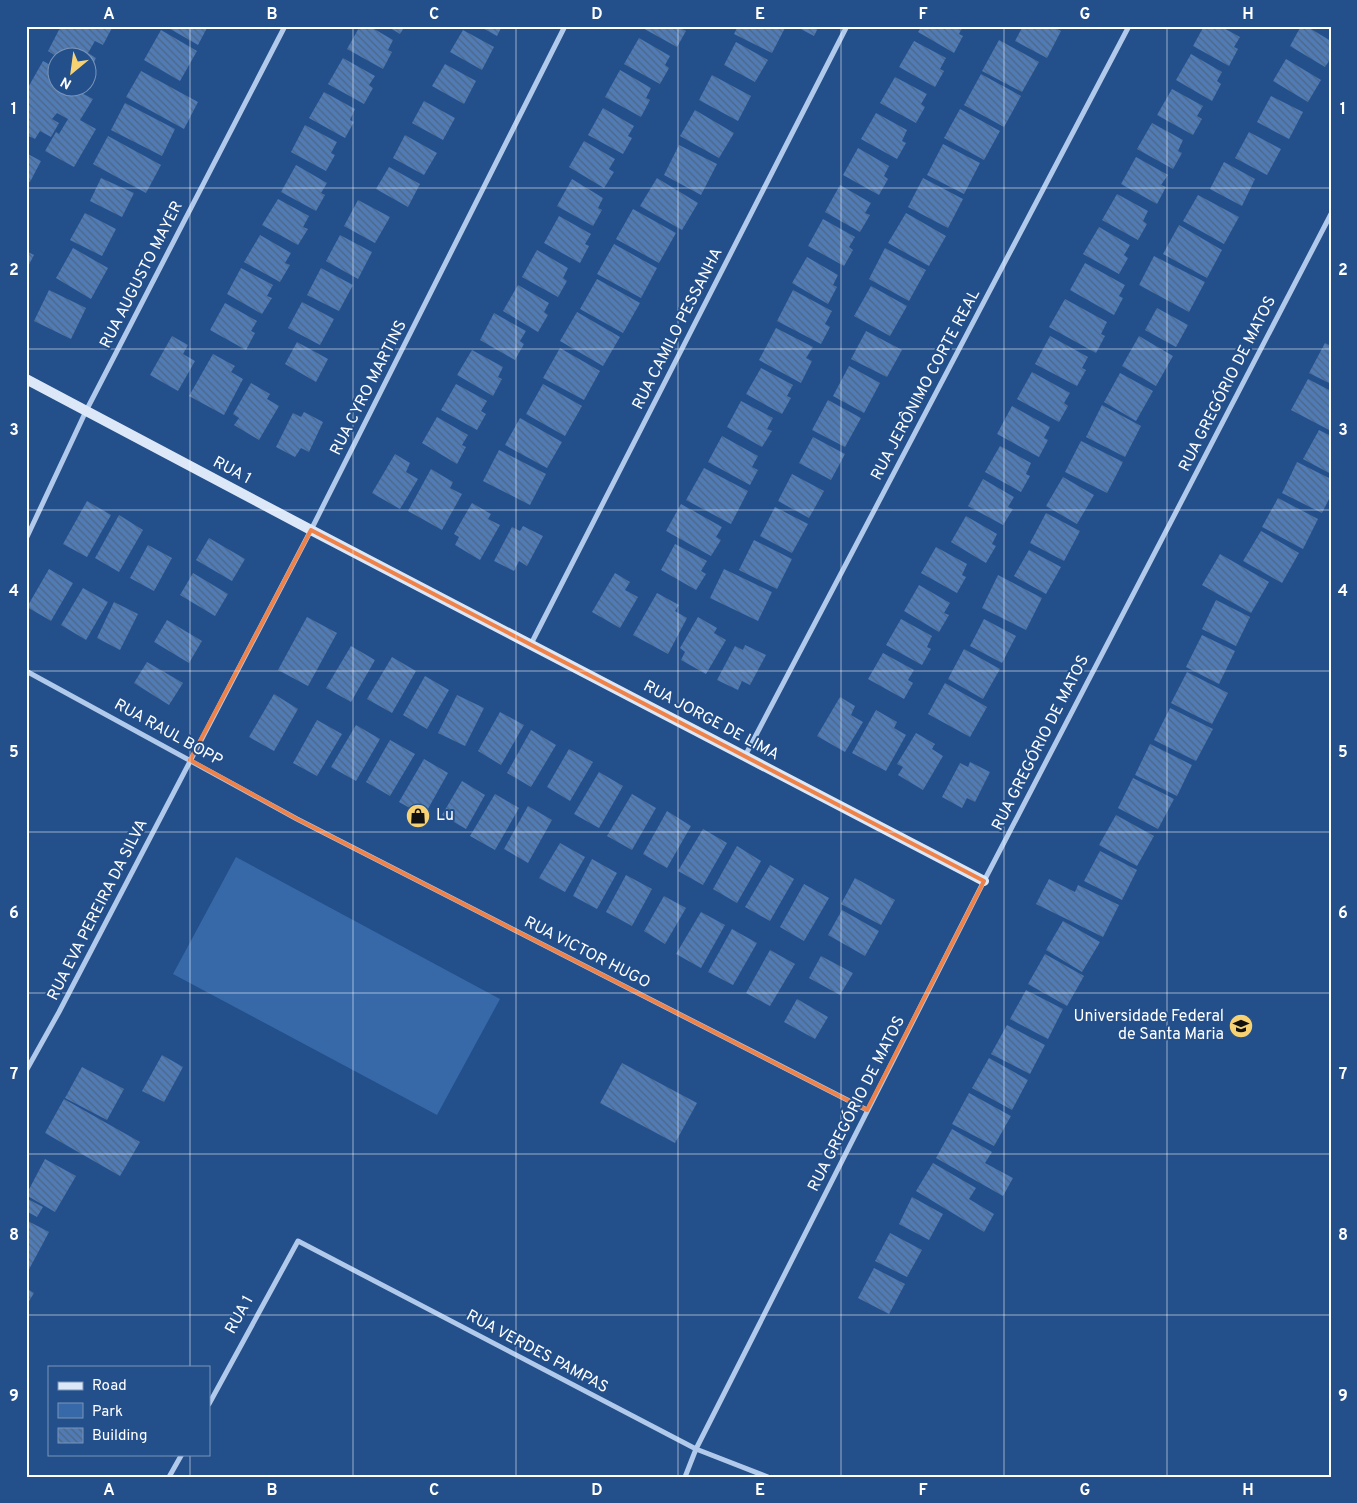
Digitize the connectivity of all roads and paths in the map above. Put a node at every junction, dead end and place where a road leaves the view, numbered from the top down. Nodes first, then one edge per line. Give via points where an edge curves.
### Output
1 (285, 26) edge
2 (565, 26) edge
3 (847, 26) edge
4 (1129, 26) edge
5 (1331, 214) edge
6 (26, 379) edge
7 (86, 411) junction
8 (311, 530) junction
9 (26, 539) edge
10 (424, 588) joint
11 (531, 644) junction
12 (26, 671) edge
13 (745, 756) junction
14 (190, 760) junction
15 (297, 819) joint
16 (984, 881) junction
17 (26, 1071) edge
18 (867, 1110) junction
19 (298, 1241) joint
20 (210, 1402) edge
21 (696, 1449) junction
22 (181, 1456) edge
23 (169, 1477) edge
24 (685, 1477) edge
25 (768, 1477) edge

1 - 7 street, RUA AUGUSTO MAYER
2 - 8 street, RUA CYRO MARTINS
3 - 11 street, RUA CAMILO PESSANHA
4 - 13 street, RUA JERÔNIMO CORTE REAL
5 - 16 street, RUA GREGÓRIO DE MATOS
6 - 7 street, RUA 1
7 - 8 street, RUA 1
7 - 9 street, RUA AUGUSTO MAYER
8 - 10 street, RUA 1
8 - 14 street, RUA CYRO MARTINS
10 - 11 street, RUA JORGE DE LIMA
11 - 13 street, RUA JORGE DE LIMA
12 - 14 street, RUA RAUL BOPP
13 - 16 street, RUA JORGE DE LIMA
14 - 15 street, RUA RAUL BOPP
14 - 17 street, RUA EVA PEREIRA DA SILVA
15 - 18 street, RUA VICTOR HUGO
16 - 18 street, RUA GREGÓRIO DE MATOS
18 - 21 street, RUA GREGÓRIO DE MATOS
19 - 20 street, RUA 1
19 - 21 street, RUA VERDES PAMPAS
21 - 24 street, RUA GREGÓRIO DE MATOS
21 - 25 street, RUA VERDES PAMPAS
22 - 23 street

